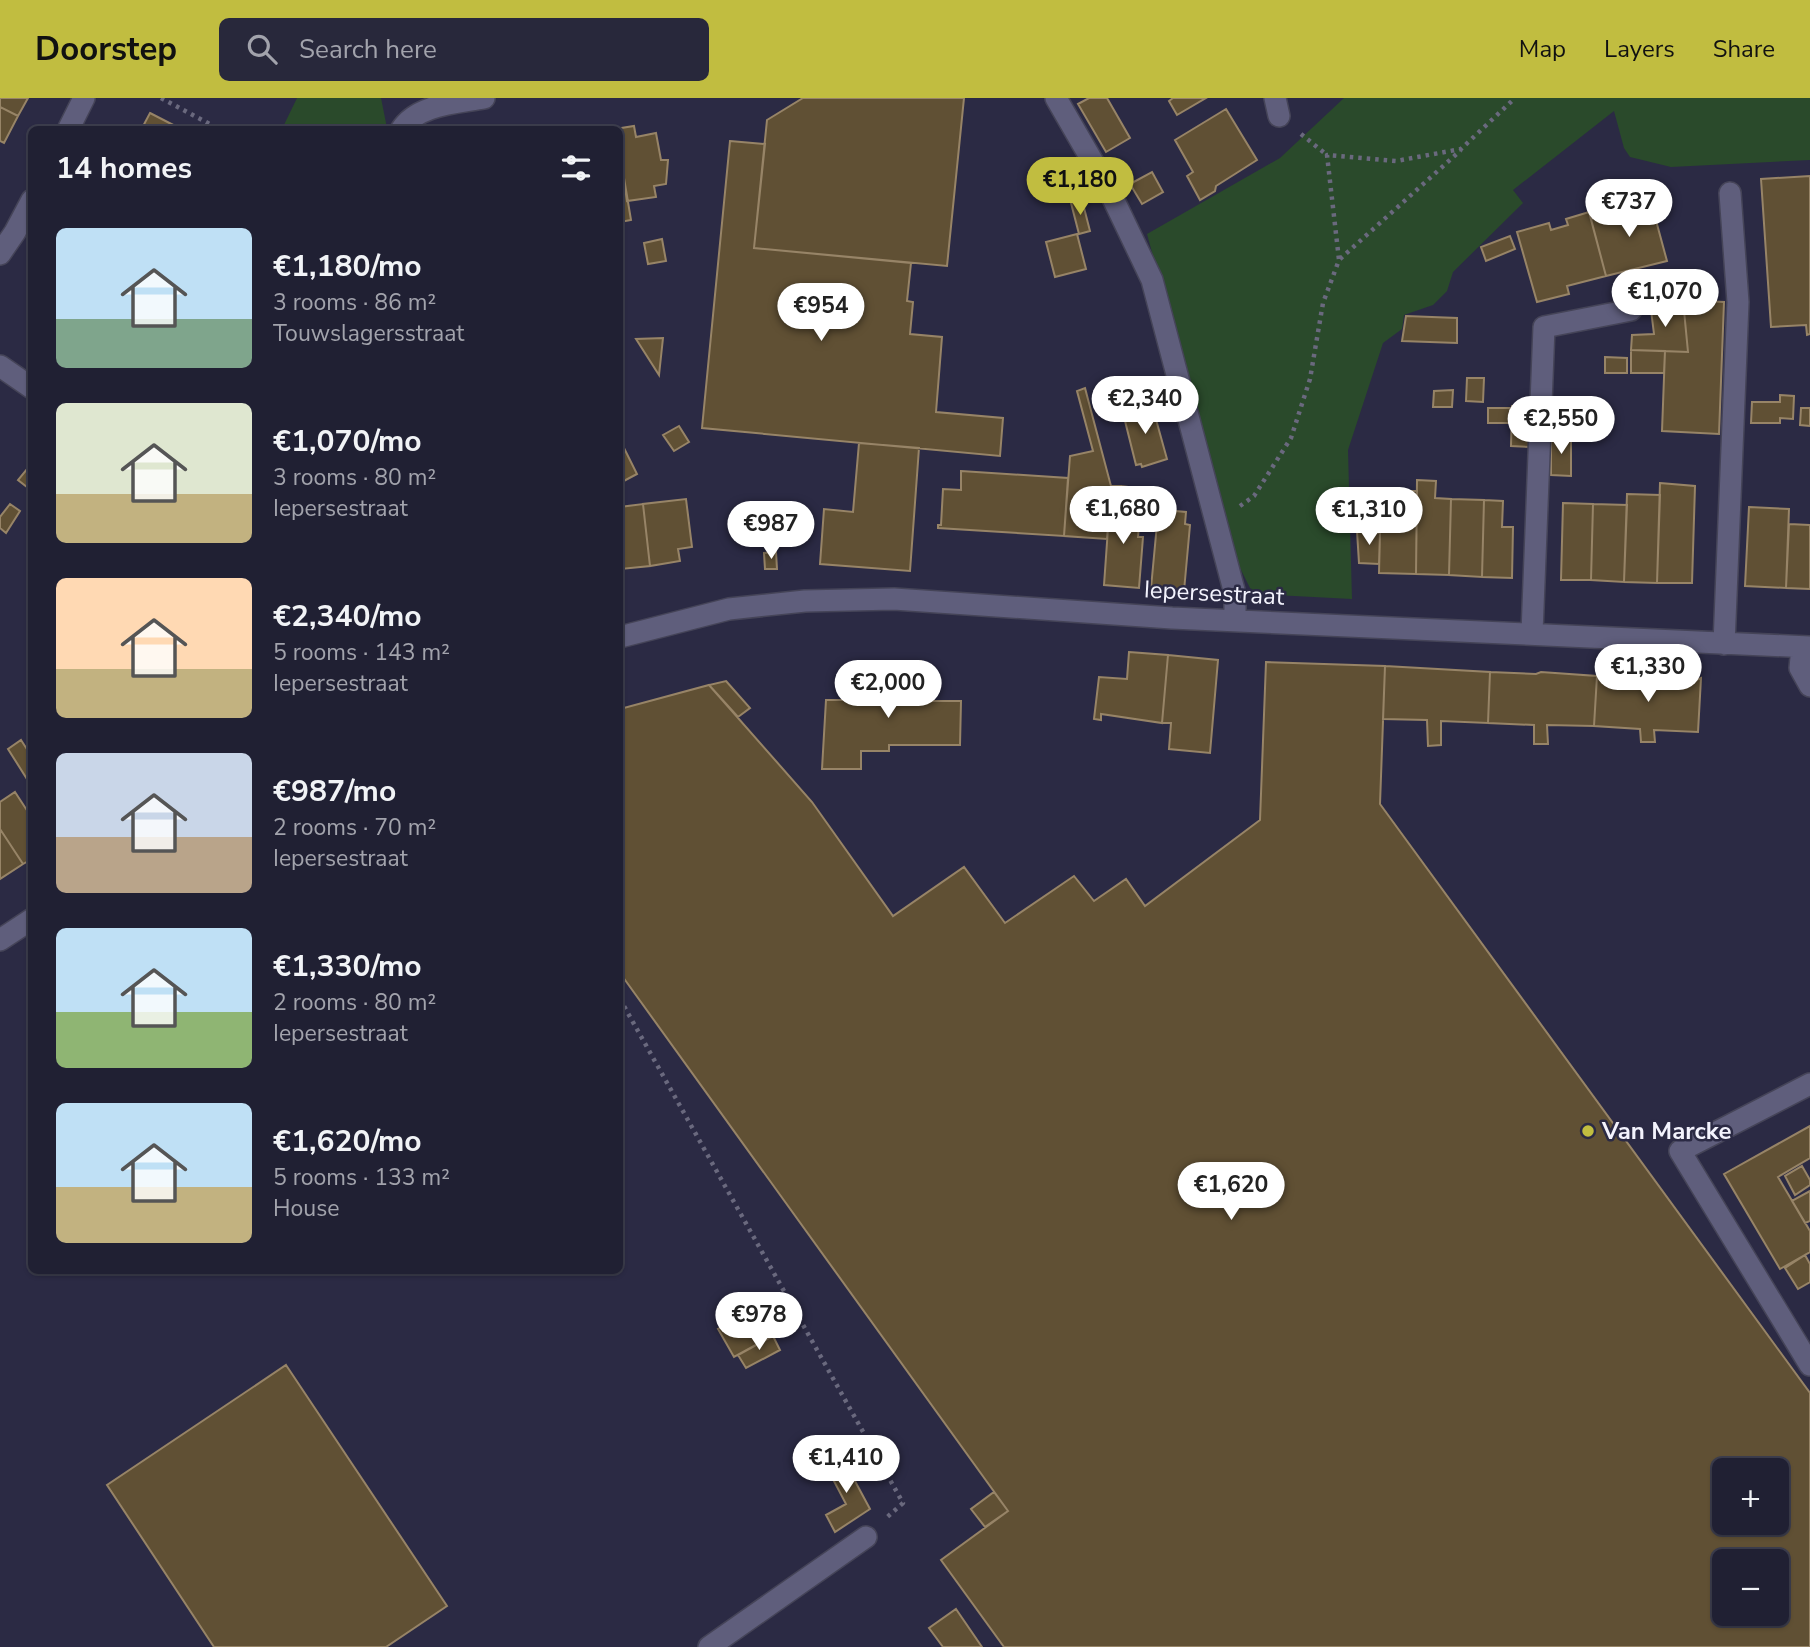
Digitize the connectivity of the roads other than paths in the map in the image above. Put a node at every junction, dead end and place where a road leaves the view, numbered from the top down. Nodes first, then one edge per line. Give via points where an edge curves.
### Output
1 (84, 98) edge
2 (484, 98) edge
3 (1056, 98) edge
4 (70, 126) edge
5 (403, 126) edge
6 (1730, 194) dead end
7 (28, 208) edge
8 (0, 254) edge
9 (1631, 310) dead end
10 (0, 366) edge
11 (28, 385) edge
12 (1235, 620) junction
13 (1532, 634) junction
14 (623, 636) edge
15 (1724, 644) junction
16 (1806, 647) edge
17 (1810, 686) edge
18 (28, 922) edge
19 (0, 940) edge
20 (1810, 1084) edge
21 (1810, 1365) edge
22 (866, 1537) road end
23 (709, 1647) edge

1 - 4 street
2 - 5 street via 429,108
3 - 12 street via 1108,188 1152,280 1235,594
6 - 15 street via 1738,302
7 - 8 street
9 - 13 street via 1544,327
10 - 11 street
12 - 13 street, Iepersestraat
12 - 14 street, Iepersestraat via 894,599 805,601 729,609
13 - 15 street, Iepersestraat
15 - 16 street, Iepersestraat
16 - 17 street via 1800,668
18 - 19 street
20 - 21 street via 1680,1151
22 - 23 street

